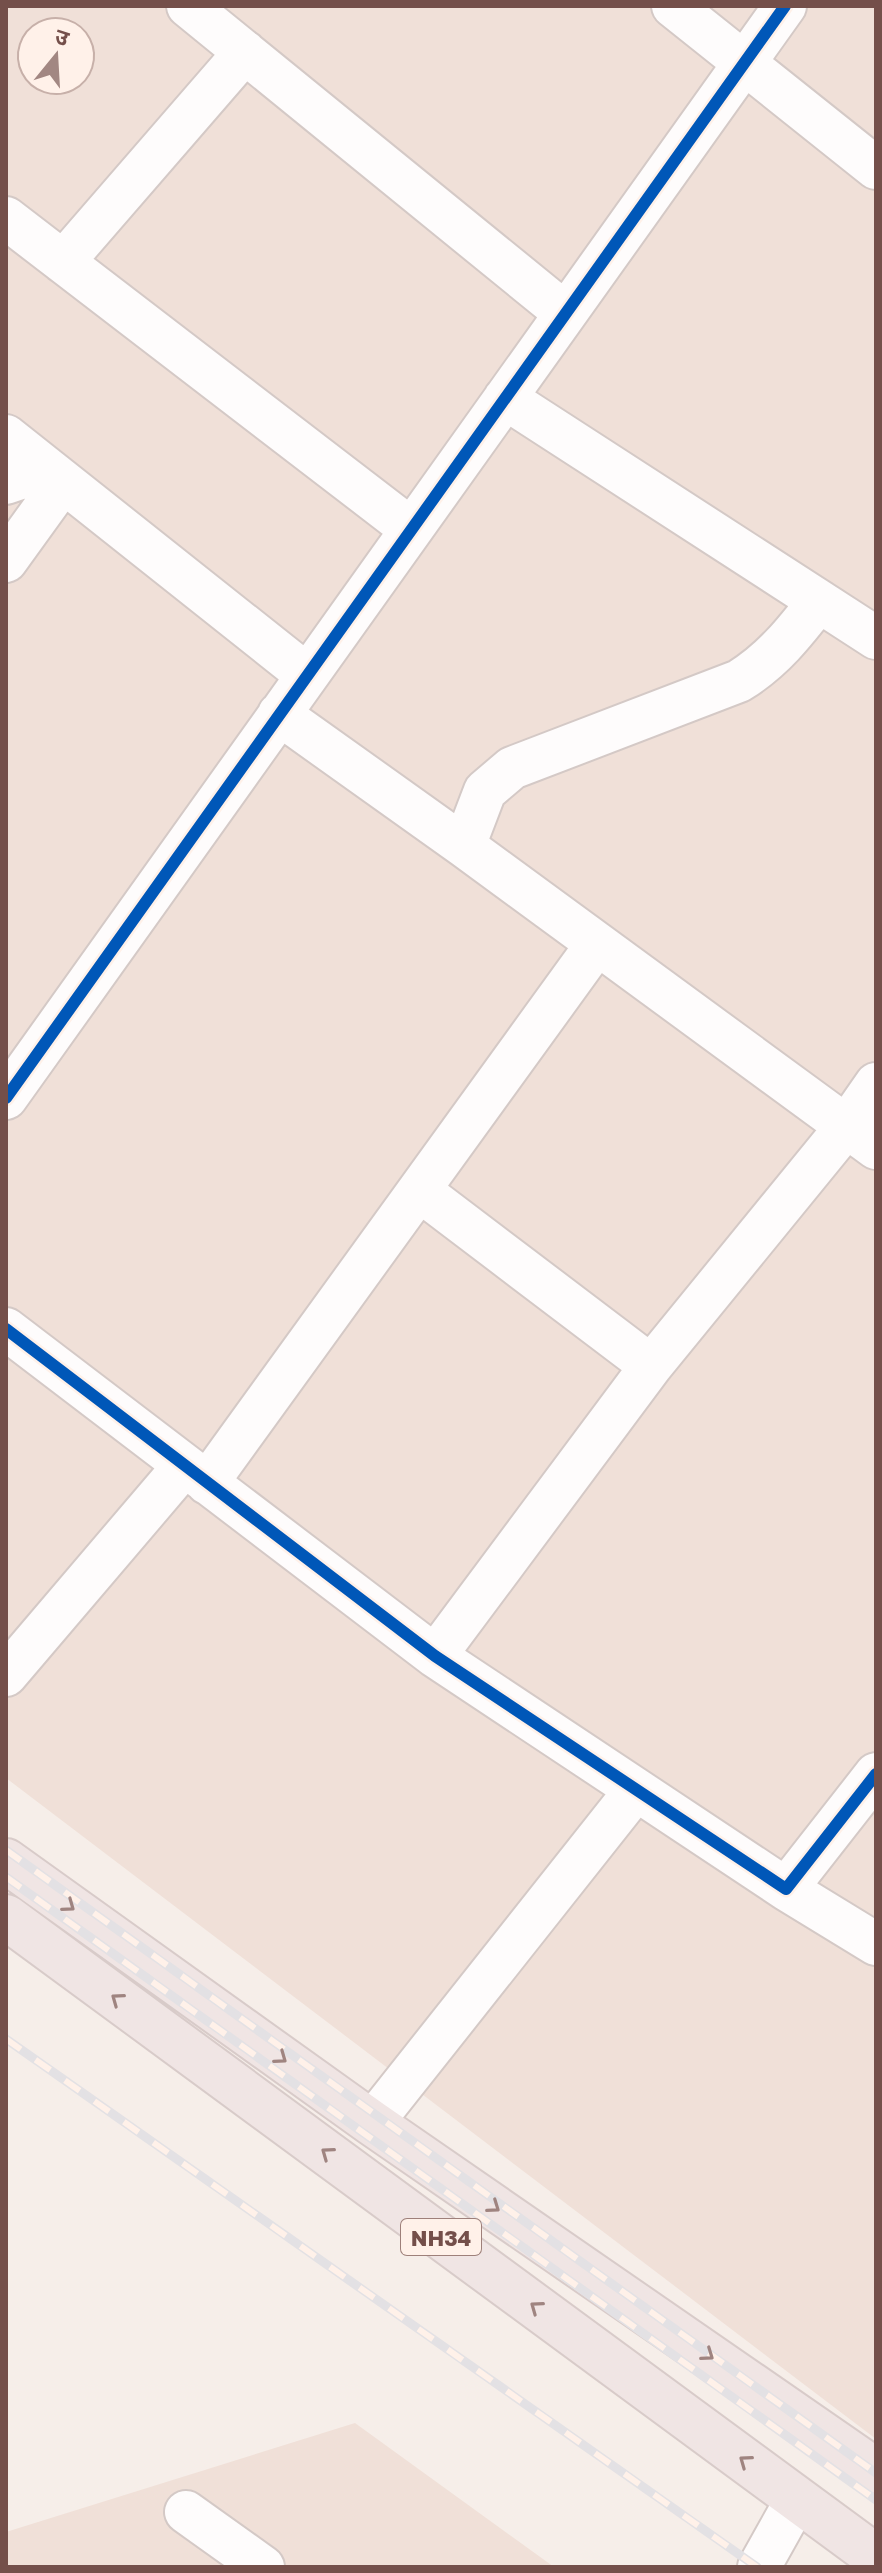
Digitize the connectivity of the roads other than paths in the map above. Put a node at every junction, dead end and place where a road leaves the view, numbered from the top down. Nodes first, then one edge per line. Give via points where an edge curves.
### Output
1 (188, 6) edge
2 (673, 6) edge
3 (785, 6) edge
4 (245, 52) junction
5 (743, 62) junction
6 (876, 168) edge
7 (6, 218) edge
8 (63, 262) junction
9 (565, 313) junction
10 (505, 398) junction
11 (6, 436) edge
12 (55, 475) junction
13 (6, 483) edge
14 (411, 529) junction
15 (6, 561) edge
16 (819, 601) junction
17 (876, 638) edge
18 (307, 675) junction
19 (279, 714) junction
20 (464, 846) junction
21 (597, 944) junction
22 (876, 1084) edge
23 (6, 1098) edge
24 (861, 1138) edge
25 (419, 1190) junction
26 (6, 1329) edge
27 (651, 1366) junction
28 (196, 1474) junction
29 (435, 1656) junction
30 (6, 1675) edge
31 (876, 1774) edge
32 (635, 1791) junction
33 (6, 1861) edge
34 (786, 1889) junction
35 (6, 1917) edge
36 (876, 1944) edge
37 (372, 2123) junction
38 (876, 2471) edge
39 (797, 2499) junction
40 (186, 2512) dead end
41 (876, 2557) edge
42 (263, 2567) edge
43 (759, 2567) edge

1 - 4 street
2 - 5 street
3 - 5 street
4 - 8 street
4 - 9 street
5 - 6 street
5 - 9 street
7 - 8 street
8 - 14 street
9 - 10 street
10 - 14 street
10 - 16 street
11 - 12 street
12 - 13 street
12 - 15 street
12 - 18 street
14 - 18 street
16 - 17 street
16 - 20 street via 787,642 739,681 512,768 485,791
18 - 19 street
19 - 20 street
19 - 23 street
20 - 21 street
21 - 24 street
21 - 25 street
22 - 24 street
24 - 27 street
25 - 27 street
25 - 28 street
26 - 28 street
27 - 29 street
28 - 29 street
28 - 30 street
29 - 32 street
31 - 34 street
32 - 34 street
32 - 37 street
33 -> 37 highway, NH34
34 - 36 street
39 -> 35 highway, NH34
37 -> 38 highway, NH34
39 - 41 highway, NH34
39 - 43 street
40 - 42 street

